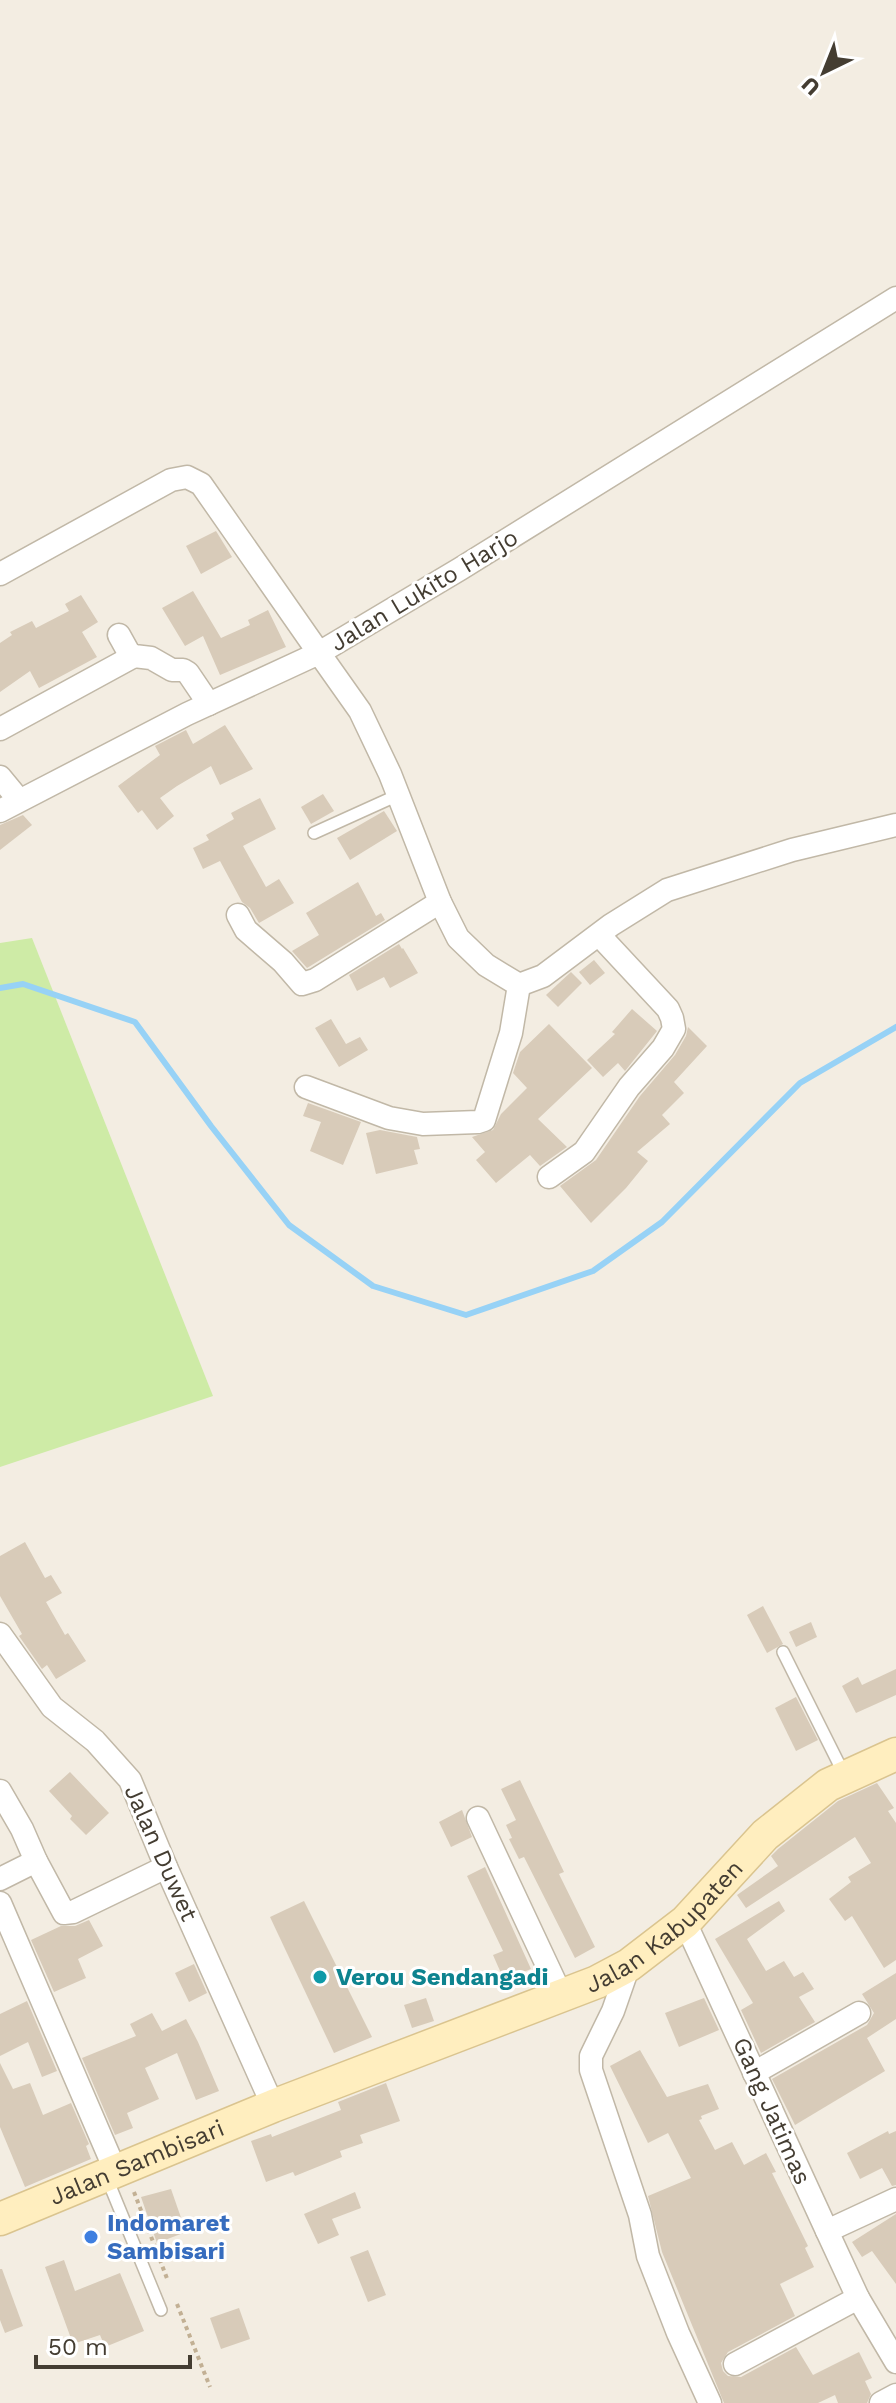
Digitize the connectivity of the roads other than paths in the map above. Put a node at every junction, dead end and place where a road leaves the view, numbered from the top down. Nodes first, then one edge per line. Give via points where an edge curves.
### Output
1 (896, 298) edge
2 (0, 574) edge
3 (119, 635) dead end
4 (319, 653) junction
5 (134, 656) junction
6 (209, 704) junction
7 (0, 729) edge
8 (0, 777) edge
9 (398, 795) junction
10 (10, 805) edge
11 (896, 825) edge
12 (314, 833) dead end
13 (440, 902) junction
14 (238, 915) dead end
15 (600, 936) junction
16 (519, 985) junction
17 (306, 1087) dead end
18 (549, 1177) dead end
19 (0, 1634) edge
20 (783, 1652) dead end
21 (896, 1754) edge
22 (846, 1777) junction
23 (0, 1791) edge
24 (478, 1818) dead end
25 (36, 1861) junction
26 (166, 1867) junction
27 (0, 1879) edge
28 (0, 1903) edge
29 (685, 1922) junction
30 (629, 1965) junction
31 (562, 1997) junction
32 (859, 2013) dead end
33 (754, 2073) junction
34 (273, 2106) junction
35 (115, 2172) junction
36 (896, 2199) edge
37 (0, 2219) edge
38 (827, 2231) junction
39 (858, 2298) junction
40 (161, 2310) dead end
41 (896, 2362) edge
42 (735, 2364) dead end
43 (896, 2395) edge
44 (710, 2403) edge
45 (881, 2403) edge

1 - 4 street, Jalan Lukito Harjo
2 - 4 street, Jalan Lukito Harjo via 171,480 187,477 201,484
3 - 5 street
4 - 6 street
4 - 9 street via 360,711
5 - 6 street via 188,673
5 - 7 street
6 - 10 street
8 - 10 street
9 - 12 lane
9 - 13 street
11 - 15 street via 792,850 667,890
13 - 14 street via 302,984 246,930
13 - 16 street via 471,952
15 - 16 street via 543,976
15 - 18 street via 668,1009 674,1029 584,1152
16 - 17 street via 511,1033 484,1120 423,1124 389,1118
19 - 26 street, Jalan Duwet via 52,1707 95,1741 130,1780
20 - 22 lane
21 - 22 main road, Jalan Kabupaten
22 - 29 main road, Jalan Kabupaten via 765,1835
23 - 25 street
24 - 31 street
25 - 26 street via 64,1913
25 - 27 street
26 - 34 street, Jalan Duwet
28 - 35 street
29 - 30 main road, Jalan Kabupaten
29 - 33 street, Gang Jatimas
30 - 31 main road, Jalan Kabupaten
30 - 44 street via 591,2056 591,2070 640,2215 648,2256
31 - 34 main road, Jalan Kabupaten
32 - 33 street
33 - 38 street, Gang Jatimas
34 - 35 main road, Jalan Sambisari
35 - 37 main road, Jalan Sambisari
35 - 40 lane
36 - 38 street
38 - 39 street, Gang Jatimas
39 - 41 street, Gang Jatimas
39 - 42 street
43 - 45 street

